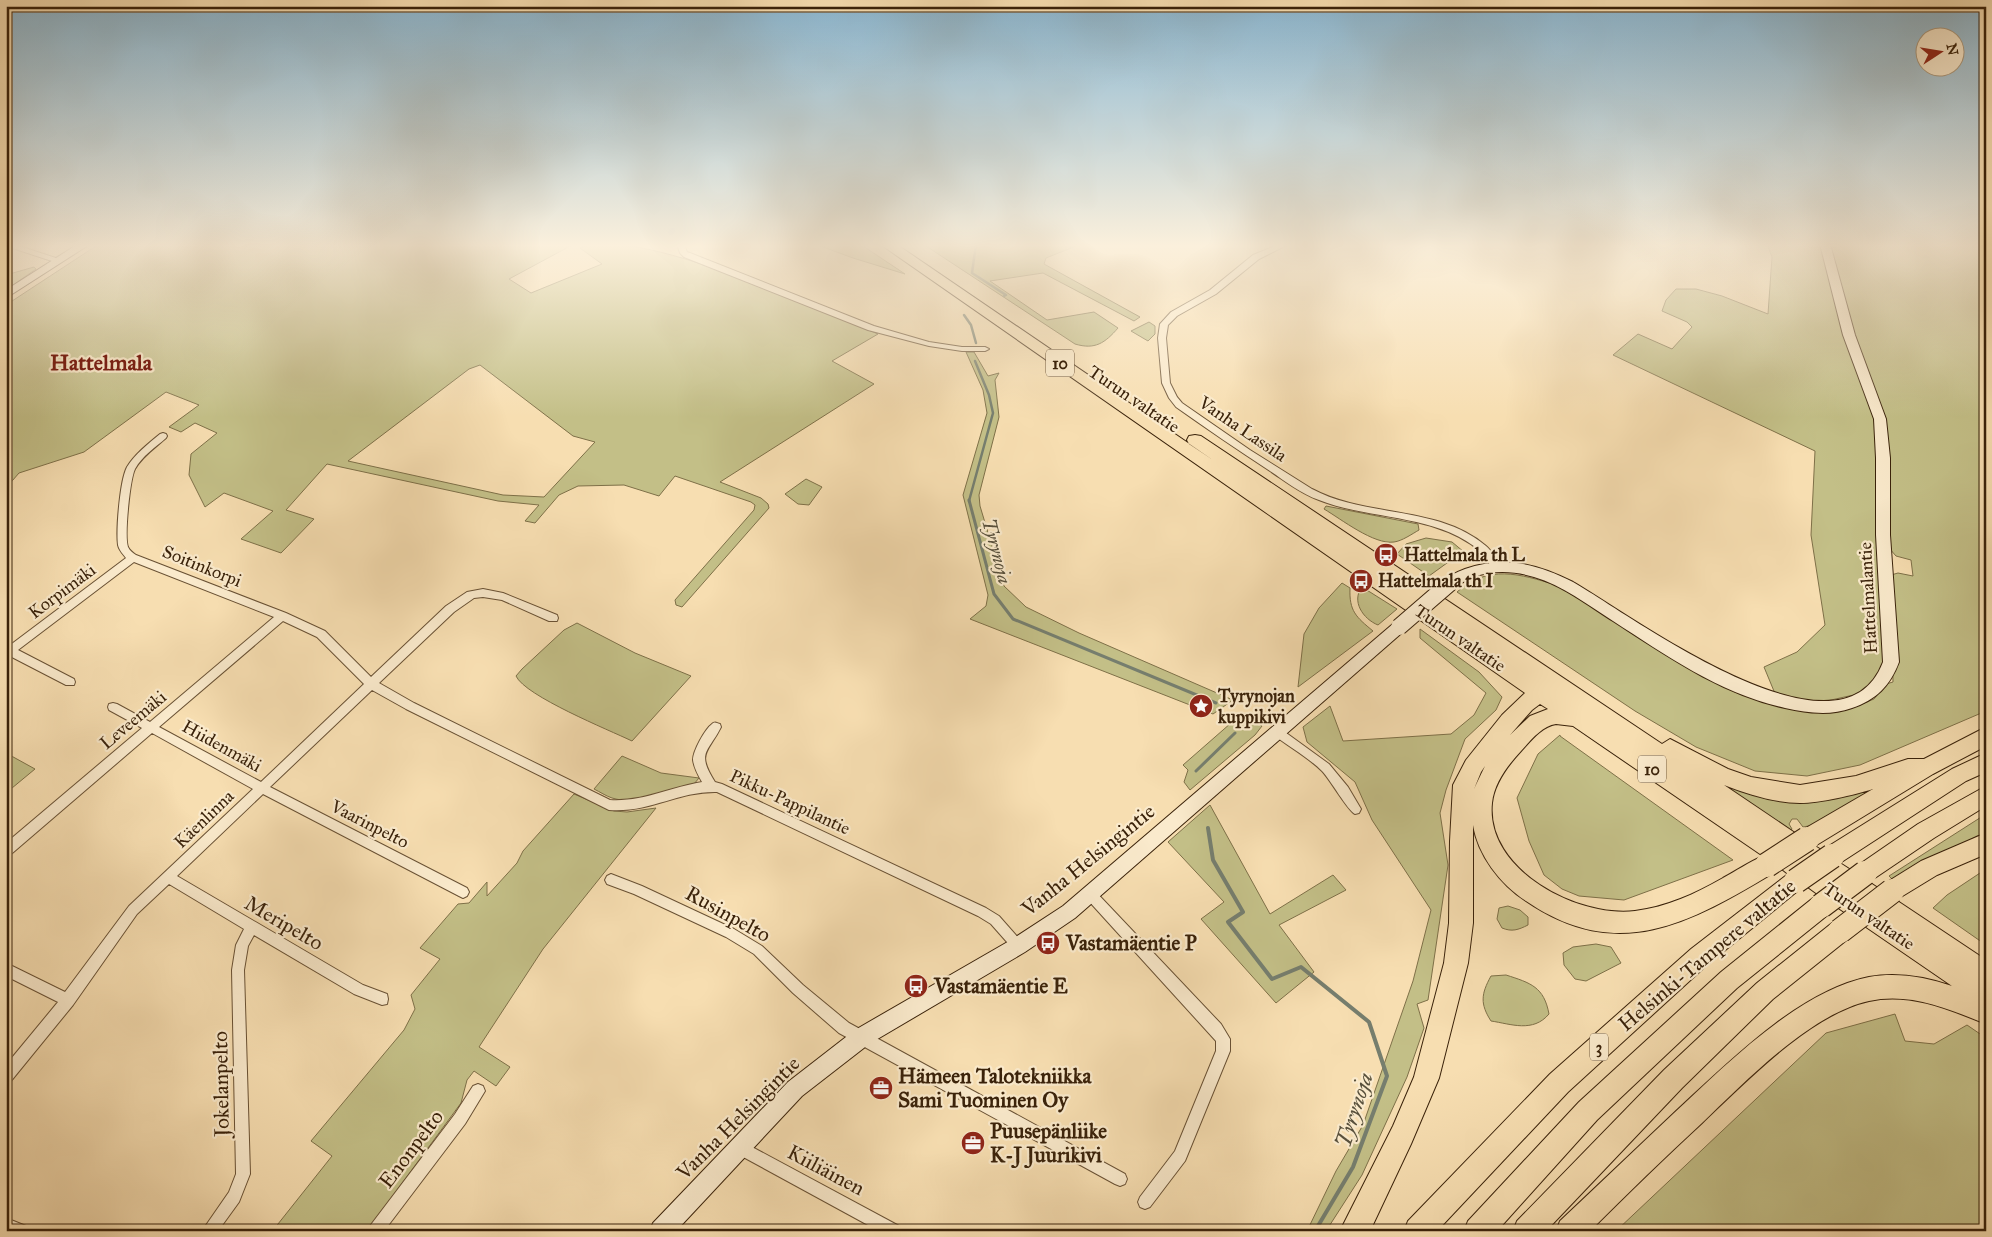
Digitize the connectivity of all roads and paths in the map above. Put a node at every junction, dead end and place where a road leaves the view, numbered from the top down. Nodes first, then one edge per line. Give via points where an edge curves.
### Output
1 (805, 302) edge
2 (970, 302) edge
3 (989, 302) edge
4 (1196, 302) edge
5 (1840, 302) edge
6 (985, 349) dead end
7 (163, 436) dead end
8 (133, 558) junction
9 (1497, 567) junction
10 (282, 616) junction
11 (553, 618) dead end
12 (1399, 627) joint
13 (8, 650) edge
14 (70, 682) dead end
15 (371, 684) junction
16 (1574, 696) junction
17 (1532, 699) junction
18 (113, 707) dead end
19 (1589, 717) junction
20 (716, 726) dead end
21 (152, 728) junction
22 (1278, 732) junction
23 (1986, 736) edge
24 (1986, 762) edge
25 (1926, 768) junction
26 (711, 786) junction
27 (262, 788) junction
28 (1986, 795) edge
29 (1355, 809) dead end
30 (1986, 844) edge
31 (6, 851) edge
32 (169, 878) junction
33 (611, 880) dead end
34 (463, 892) dead end
35 (1090, 894) junction
36 (252, 928) junction
37 (1018, 946) junction
38 (6, 969) edge
39 (1986, 974) edge
40 (1986, 995) edge
41 (382, 999) dead end
42 (68, 1000) junction
43 (1986, 1012) edge
44 (862, 1037) junction
45 (6, 1076) edge
46 (478, 1091) dead end
47 (739, 1147) junction
48 (1120, 1179) dead end
49 (1145, 1202) dead end
50 (6, 1225) edge
51 (21, 1231) edge
52 (209, 1231) edge
53 (375, 1231) edge
54 (661, 1231) edge
55 (894, 1231) edge
56 (1354, 1231) edge
57 (1418, 1231) edge
58 (1478, 1231) edge
59 (1527, 1231) edge
60 (1570, 1231) edge

1 - 6 street via 854,322 929,344
2 - 17 highway, Turun valtatie / 10 via 1490,659
3 - 16 highway, Turun valtatie / 10
4 - 9 street, Vanha Lassila via 1164,324 1166,382 1179,405 1302,488 1335,502 1456,531 1480,545
5 - 9 street, Hattelmalantie via 1880,419 1891,651 1888,672 1868,695 1846,704 1813,706 1749,692 1707,671 1560,582 1526,569
7 - 8 street, Soitinkorpi via 135,461 129,472 122,544
8 - 10 street, Soitinkorpi
8 - 13 street, Korpimäki
9 - 12 street, Hattelmalantie, bridge via 1469,572 1450,583
10 - 15 street, Soitinkorpi via 321,634
10 - 21 street, Leveemäki
11 - 15 street, Käenlinna via 504,597 472,594 450,609
12 - 22 street, Vanha Helsingintie
13 - 14 street
15 - 26 street, Pikku-Pappilantie via 609,805 640,805
15 - 27 street, Käenlinna
16 - 17 highway via 1557,691
16 - 19 highway, Turun valtatie / 10
17 - 19 highway, Turun valtatie / 10
17 - 56 highway via 1490,744 1473,766 1464,785 1461,923 1456,963 1426,1078 1402,1135
18 - 21 street, Hiidenmäki
19 - 25 highway via 1641,732 1721,775 1774,791 1800,794 1827,791 1908,768
19 - 25 highway, bridge via 1559,715 1538,721 1506,752 1484,794 1481,811 1484,832 1494,851 1525,888 1565,912 1612,923 1666,915 1718,894
19 - 39 highway, Turun valtatie / 10
19 - 40 highway, Turun valtatie / 10
20 - 26 street via 697,759
21 - 27 street, Hiidenmäki
21 - 31 street, Leveemäki
22 - 29 street via 1325,767
22 - 35 street, Vanha Helsingintie
23 - 25 highway
24 - 57 highway, Helsinki-Tampere valtatie / 3, bridge via 1959,775 1796,880 1699,957 1559,1083
26 - 37 street, Pikku-Pappilantie via 982,912 995,920
27 - 32 street, Käenlinna
27 - 34 street, Vaarinpelto
28 - 58 highway, Helsinki-Tampere valtatie / 3, bridge via 1865,872 1729,980 1588,1111
30 - 59 highway, bridge via 1929,868 1892,891 1766,991 1673,1079
32 - 36 street, Meripelto
32 - 42 street, Käenlinna via 133,910
33 - 44 street, Rusinpelto via 705,921 758,950 833,1020
35 - 37 street, Vanha Helsingintie
35 - 49 street via 1223,1039 1223,1051 1180,1156
36 - 41 street, Meripelto via 359,990
36 - 52 street, Jokelanpelto via 242,945 238,970 243,1174 232,1202
37 - 44 street, Vanha Helsingintie
38 - 42 street
42 - 45 street, Käenlinna
43 - 60 highway via 1925,990 1888,987 1866,990 1822,1009 1768,1046
44 - 47 street, Vanha Helsingintie via 795,1089
44 - 48 street, Rusinpelto
46 - 53 street, Enonpelto
47 - 54 street, Vanha Helsingintie
47 - 55 street, Kiiliäinen
50 - 51 street

